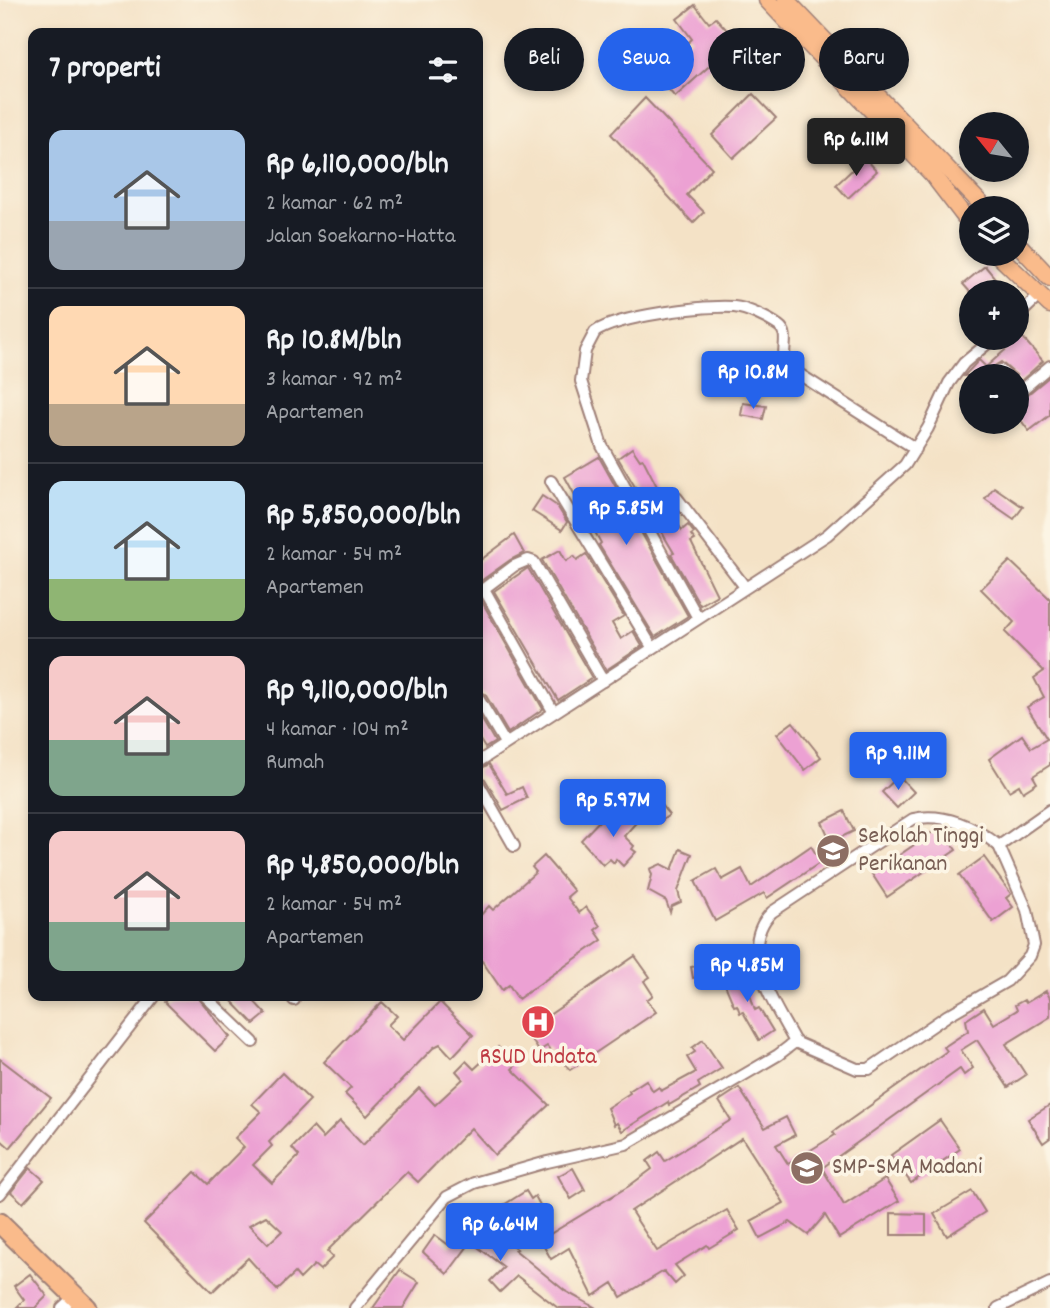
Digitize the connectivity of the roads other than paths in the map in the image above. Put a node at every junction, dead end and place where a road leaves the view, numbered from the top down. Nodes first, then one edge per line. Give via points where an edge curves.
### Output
1 (766, 0) edge
2 (786, 0) edge
3 (819, 41) edge
4 (819, 47) edge
5 (861, 91) edge
6 (866, 91) edge
7 (973, 196) edge
8 (959, 209) edge
9 (1029, 256) edge
10 (1010, 266) edge
11 (1050, 278) edge
12 (1045, 300) edge
13 (1029, 310) edge
14 (980, 350) edge
15 (1050, 366) edge
16 (1029, 384) edge
17 (916, 449) junction
18 (551, 481) dead end
19 (677, 498) dead end
20 (745, 587) junction
21 (483, 589) edge
22 (483, 594) edge
23 (698, 618) junction
24 (652, 647) junction
25 (603, 681) junction
26 (483, 706) edge
27 (553, 711) junction
28 (505, 743) junction
29 (483, 758) edge
30 (483, 792) edge
31 (1050, 810) edge
32 (514, 846) dead end
33 (999, 846) junction
34 (149, 1001) edge
35 (210, 1001) edge
36 (253, 1042) dead end
37 (794, 1042) junction
38 (0, 1194) edge
39 (0, 1223) edge
40 (1050, 1283) edge
41 (75, 1304) edge
42 (355, 1308) edge
43 (998, 1308) edge

1 - 4 main road
2 - 3 main road
5 - 8 main road
6 - 7 main road
9 - 11 main road
10 - 12 main road
12 - 13 street
14 - 17 street via 949,383
15 - 16 street
17 - 20 street via 890,482 827,534
17 - 23 street via 788,367 781,327 739,308 671,311 600,328 585,351 583,392 602,446
18 - 24 street
19 - 20 street
20 - 23 street
21 - 25 street via 514,566 534,562
22 - 27 street
23 - 24 street
24 - 25 street
25 - 27 street
26 - 28 street
27 - 28 street
28 - 29 street
30 - 32 street
31 - 33 street
33 - 37 street via 1027,910 1034,946 1022,967 869,1069 857,1069
33 - 37 street via 965,825 929,817 913,819 765,920 756,947 770,995
34 - 38 street
35 - 36 street
37 - 42 street via 626,1144 474,1183 447,1197
39 - 41 highway
40 - 43 street

